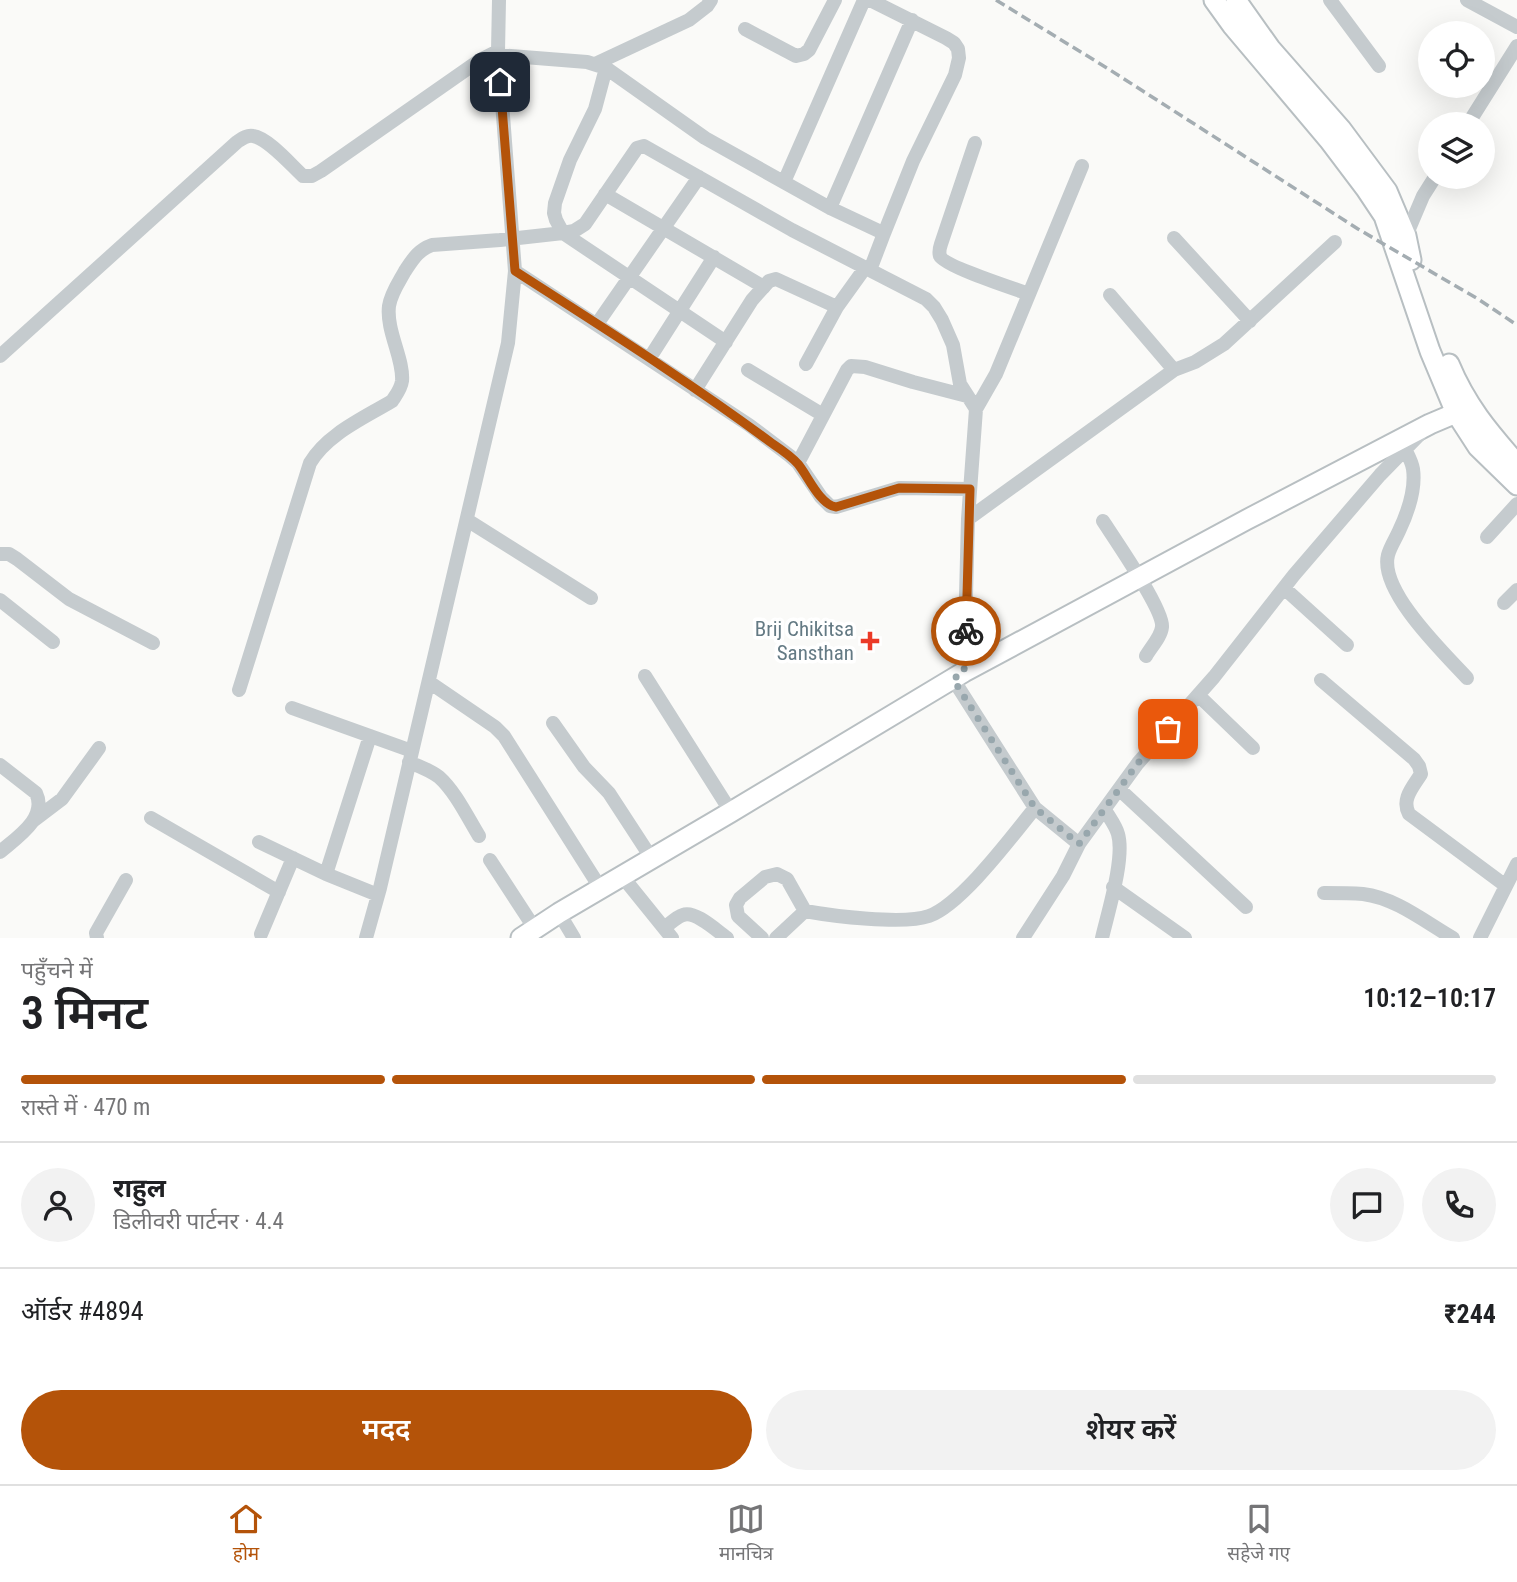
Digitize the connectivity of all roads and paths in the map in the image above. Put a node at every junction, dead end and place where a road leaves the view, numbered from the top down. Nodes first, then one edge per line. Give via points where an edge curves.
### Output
1 (499, 0) edge
2 (710, 0) edge
3 (835, 0) edge
4 (864, 0) edge
5 (870, 0) edge
6 (1214, 0) edge
7 (1236, 0) edge
8 (1330, 0) edge
9 (1467, 0) edge
10 (912, 20) junction
11 (1517, 27) edge
12 (745, 29) dead end
13 (1517, 46) edge
14 (498, 53) junction
15 (601, 66) junction
16 (1380, 66) dead end
17 (1476, 112) edge
18 (975, 144) dead end
19 (1082, 166) dead end
20 (699, 177) junction
21 (783, 182) junction
22 (1427, 189) edge
23 (605, 194) junction
24 (830, 208) junction
25 (664, 228) junction
26 (564, 233) junction
27 (883, 236) junction
28 (1406, 236) junction
29 (1174, 238) dead end
30 (513, 239) junction
31 (1335, 242) dead end
32 (714, 257) junction
33 (867, 269) junction
34 (515, 271) junction
35 (630, 278) junction
36 (764, 287) junction
37 (1029, 294) junction
38 (1110, 295) dead end
39 (837, 307) junction
40 (680, 311) junction
41 (1250, 321) junction
42 (597, 324) junction
43 (726, 342) junction
44 (0, 356) edge
45 (649, 359) junction
46 (806, 364) dead end
47 (748, 370) dead end
48 (1174, 370) junction
49 (695, 390) junction
50 (967, 396) junction
51 (976, 409) junction
52 (1463, 409) junction
53 (823, 415) junction
54 (1430, 424) junction
55 (1405, 449) junction
56 (798, 463) junction
57 (1517, 464) edge
58 (1517, 485) edge
59 (970, 489) junction
60 (1517, 504) edge
61 (968, 519) junction
62 (467, 520) junction
63 (1103, 521) dead end
64 (1487, 537) dead end
65 (0, 554) edge
66 (1140, 578) junction
67 (1283, 588) junction
68 (1517, 590) edge
69 (592, 598) dead end
70 (0, 600) edge
71 (1504, 603) dead end
72 (53, 642) dead end
73 (153, 643) dead end
74 (1347, 646) dead end
75 (1146, 656) dead end
76 (645, 676) dead end
77 (959, 676) junction
78 (1466, 678) dead end
79 (1321, 680) dead end
80 (429, 682) junction
81 (239, 690) dead end
82 (1198, 695) junction
83 (292, 708) dead end
84 (553, 723) dead end
85 (370, 736) junction
86 (99, 748) dead end
87 (1253, 748) dead end
88 (410, 756) junction
89 (0, 765) edge
90 (1119, 789) junction
91 (1035, 808) junction
92 (1105, 810) junction
93 (732, 812) junction
94 (151, 818) dead end
95 (32, 822) junction
96 (479, 836) dead end
97 (259, 842) dead end
98 (1079, 844) junction
99 (0, 852) edge
100 (293, 858) junction
101 (652, 859) junction
102 (490, 860) dead end
103 (1517, 864) edge
104 (326, 874) junction
105 (622, 876) junction
106 (126, 880) dead end
107 (1506, 886) junction
108 (1113, 887) junction
109 (601, 889) junction
110 (279, 892) junction
111 (1324, 892) dead end
112 (378, 895) junction
113 (1247, 906) dead end
114 (805, 911) junction
115 (559, 914) junction
116 (528, 933) edge
117 (668, 933) edge
118 (261, 934) dead end
119 (97, 938) edge
120 (366, 938) edge
121 (575, 938) edge
122 (727, 938) edge
123 (762, 938) edge
124 (776, 938) edge
125 (1023, 938) edge
126 (1102, 938) edge
127 (1185, 938) edge
128 (1453, 938) edge
129 (1480, 938) edge

1 - 14 street
2 - 15 street via 689,20
3 - 12 street via 804,54 796,56
4 - 21 street
5 - 10 street
6 - 52 main road via 1329,140 1384,216 1430,351
7 - 28 main road via 1387,191
8 - 16 street
9 - 11 street
10 - 24 street
10 - 27 street via 954,43 959,58
13 - 17 street
14 - 15 street
14 - 30 street
14 - 44 street via 480,60 312,176 303,176 265,141 246,136
15 - 21 street via 705,138
15 - 26 street via 595,109 555,203 556,220
18 - 37 street via 939,254 954,266
19 - 37 street
20 - 23 street via 644,146 637,148
20 - 25 street
20 - 33 street
21 - 24 street
22 - 28 street
23 - 25 street
23 - 26 street via 585,224
24 - 27 street
25 - 32 street
25 - 35 street
26 - 30 street
26 - 35 street
27 - 33 street
28 - 52 main road
29 - 41 street
30 - 34 street
30 - 81 street via 443,244 422,248 414,257 389,304 401,370 398,392 392,401 332,438 310,463
31 - 41 street
32 - 36 street
32 - 40 street
33 - 39 street
33 - 50 street via 934,307 953,345 960,384
34 - 42 street
34 - 62 street via 508,343
35 - 40 street
35 - 42 street
36 - 39 street via 776,279
36 - 43 street
37 - 51 street via 996,374
38 - 48 street
39 - 46 street
40 - 43 street
40 - 45 street
41 - 48 street via 1214,350
42 - 45 street
43 - 49 street
45 - 49 street
47 - 53 street
48 - 61 street
49 - 56 street
50 - 51 street
50 - 53 street via 851,366
51 - 59 street
52 - 54 main road
52 - 57 main road
52 - 58 main road via 1478,447
53 - 56 street
54 - 55 street
54 - 66 main road
55 - 67 street
55 - 78 street via 1413,467 1412,490 1406,516 1387,556 1389,570 1417,624
56 - 59 street via 821,497 836,507 899,488
59 - 61 street
60 - 64 street
61 - 77 street
62 - 69 street
62 - 80 street
63 - 66 street
65 - 73 street via 9,554 69,599
66 - 75 street via 1162,626
66 - 77 main road
67 - 74 street
67 - 82 street
68 - 71 street
70 - 72 street
76 - 93 street
77 - 91 street
77 - 93 main road
79 - 107 street via 1419,766 1421,774 1406,797 1409,814
80 - 88 street
80 - 109 street via 504,736
82 - 87 street
82 - 90 street
83 - 85 street
84 - 101 street via 609,793
85 - 88 street
85 - 104 street
86 - 95 street via 69,792
88 - 96 street via 447,786
88 - 112 street
89 - 95 street via 36,793 39,806
90 - 92 street
90 - 113 street
91 - 98 street
91 - 114 street via 970,885 929,916 904,919
92 - 98 street
92 - 108 street via 1118,833
93 - 101 main road
94 - 110 street
95 - 99 street
97 - 100 street
98 - 125 street
100 - 104 street
100 - 110 street
101 - 105 main road
102 - 116 street
103 - 107 street
104 - 112 street
105 - 109 main road
105 - 117 street
106 - 119 street
107 - 129 street
108 - 126 street
108 - 127 street
109 - 115 main road
110 - 118 street
111 - 128 street via 1365,894 1400,906
112 - 120 street
114 - 123 street via 787,879 777,874 765,877 736,905 738,916
114 - 124 street
115 - 116 main road
115 - 121 street
117 - 122 street via 689,913

